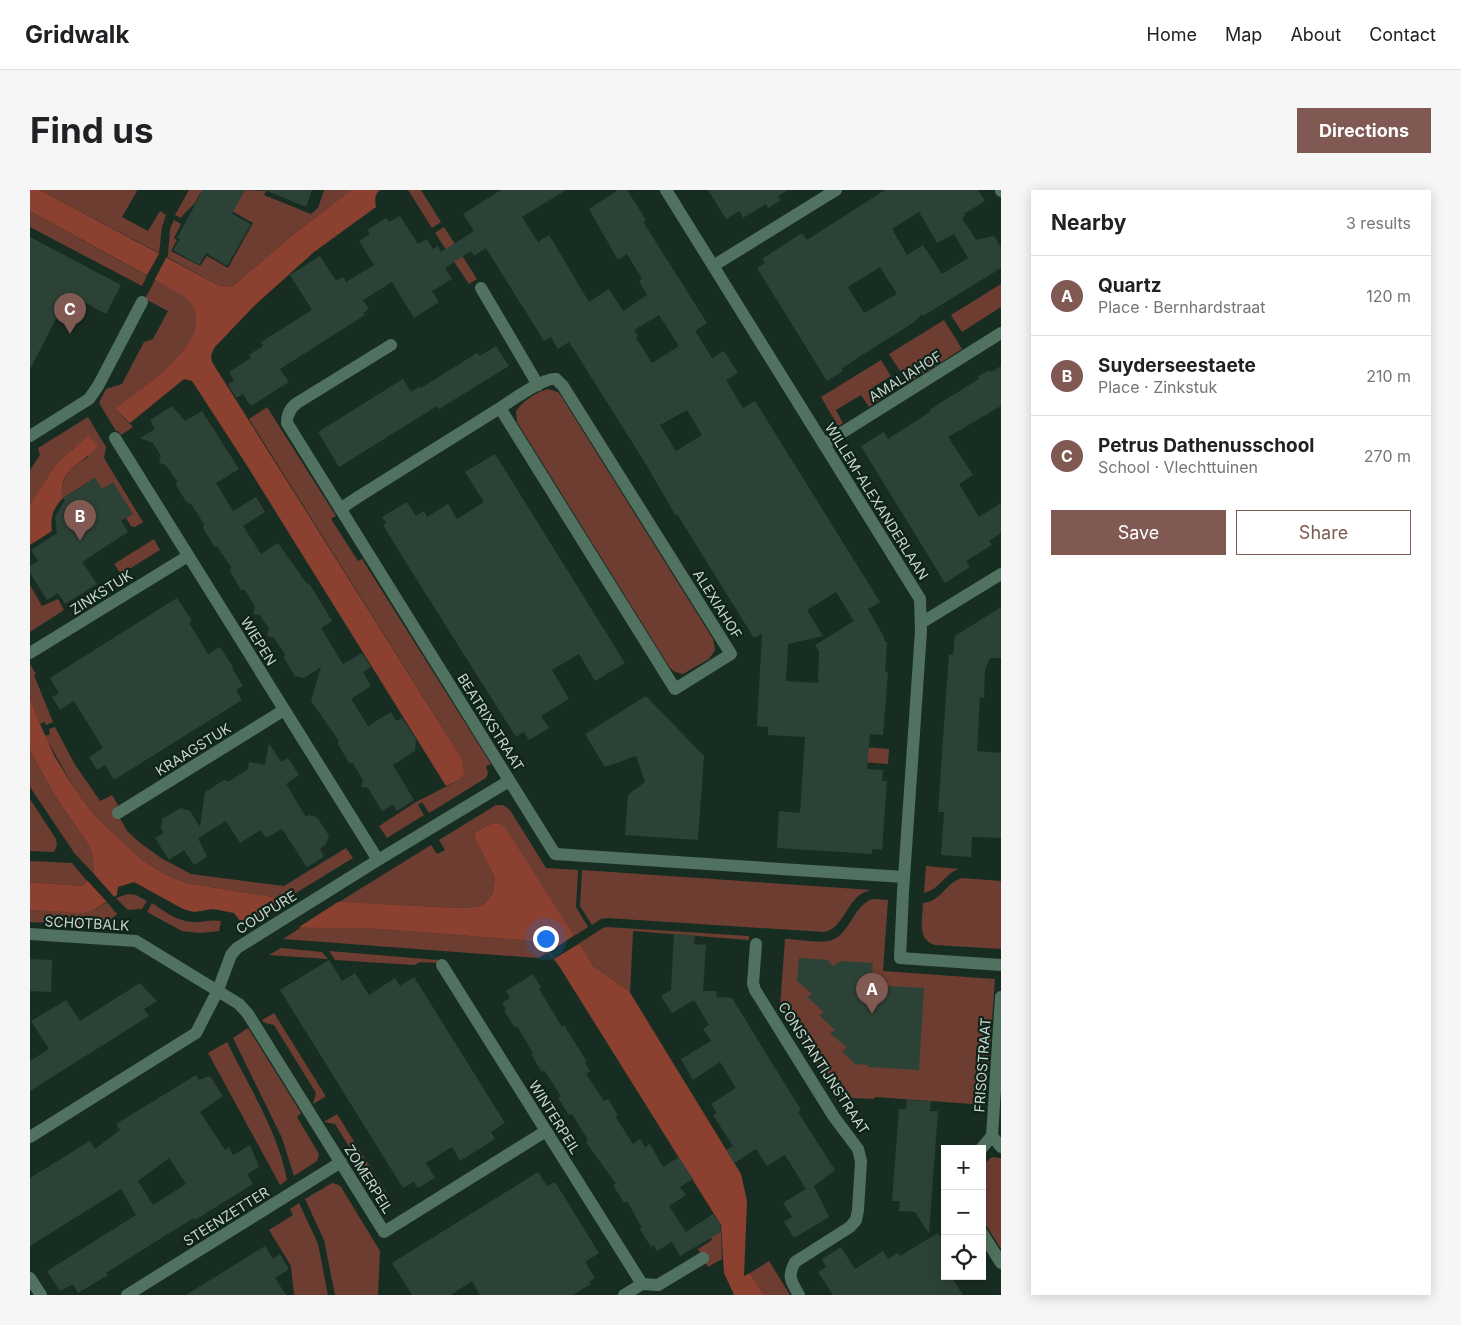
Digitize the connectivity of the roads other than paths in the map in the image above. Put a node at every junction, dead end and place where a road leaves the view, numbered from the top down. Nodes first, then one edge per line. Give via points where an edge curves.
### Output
1 (666, 190) edge
2 (836, 190) edge
3 (713, 266) junction
4 (481, 288) dead end
5 (142, 302) dead end
6 (1001, 333) edge
7 (391, 345) dead end
8 (538, 386) junction
9 (500, 408) junction
10 (30, 436) edge
11 (115, 438) dead end
12 (824, 444) junction
13 (340, 508) junction
14 (188, 556) junction
15 (1001, 574) edge
16 (921, 623) junction
17 (30, 653) edge
18 (284, 710) junction
19 (509, 781) junction
20 (118, 813) dead end
21 (378, 860) junction
22 (904, 877) junction
23 (30, 934) edge
24 (756, 944) dead end
25 (442, 965) dead end
26 (1001, 965) edge
27 (218, 990) junction
28 (1001, 997) edge
29 (546, 1131) junction
30 (992, 1136) junction
31 (30, 1137) edge
32 (984, 1145) edge
33 (1001, 1146) edge
34 (341, 1162) junction
35 (983, 1235) edge
36 (702, 1258) dead end
37 (1001, 1263) edge
38 (30, 1278) edge
39 (642, 1284) junction
40 (40, 1295) edge
41 (127, 1295) edge
42 (624, 1295) edge
43 (799, 1295) edge

1 - 3 street, WILLEM-ALEXANDERLAAN
2 - 3 street
3 - 12 street, WILLEM-ALEXANDERLAAN
4 - 8 street
5 - 10 street via 89,399
6 - 12 street, AMALIAHOF
7 - 13 street, BEATRIXSTRAAT via 297,403 287,417 290,428
8 - 9 street, ALEXIAHOF
8 - 9 street, ALEXIAHOF via 552,378 563,386 731,654 675,689
9 - 13 street, ALEXIAHOF
11 - 14 street, WIEPEN
12 - 16 street, WILLEM-ALEXANDERLAAN via 920,599
13 - 19 street, BEATRIXSTRAAT
14 - 17 street, ZINKSTUK
14 - 18 street, WIEPEN
15 - 16 street
16 - 22 street, WILLEM-ALEXANDERLAAN
18 - 20 street, KRAAGSTUK
18 - 21 street, WIEPEN
19 - 21 street, COUPURE
19 - 22 street, BEATRIXSTRAAT via 555,854
21 - 27 street, COUPURE via 234,950
22 - 26 street, WILLEM-ALEXANDERLAAN via 900,958
23 - 27 street, SCHOTBALK via 136,941
24 - 43 street, CONSTANTIJNSTRAAT via 755,990 834,1117 858,1149 861,1161 856,1220 795,1262 791,1281
25 - 29 street, WINTERPEIL
27 - 31 street, COUPURE via 192,1036
27 - 34 street, ZOMERPEIL via 236,1001 248,1014
28 - 30 street, FRISOSTRAAT
29 - 34 street, ZOMERPEIL via 384,1232
29 - 39 street, WINTERPEIL
30 - 32 street
30 - 33 street
34 - 41 street, STEENZETTER
35 - 37 street
36 - 39 street via 658,1285
38 - 40 street
39 - 42 street

